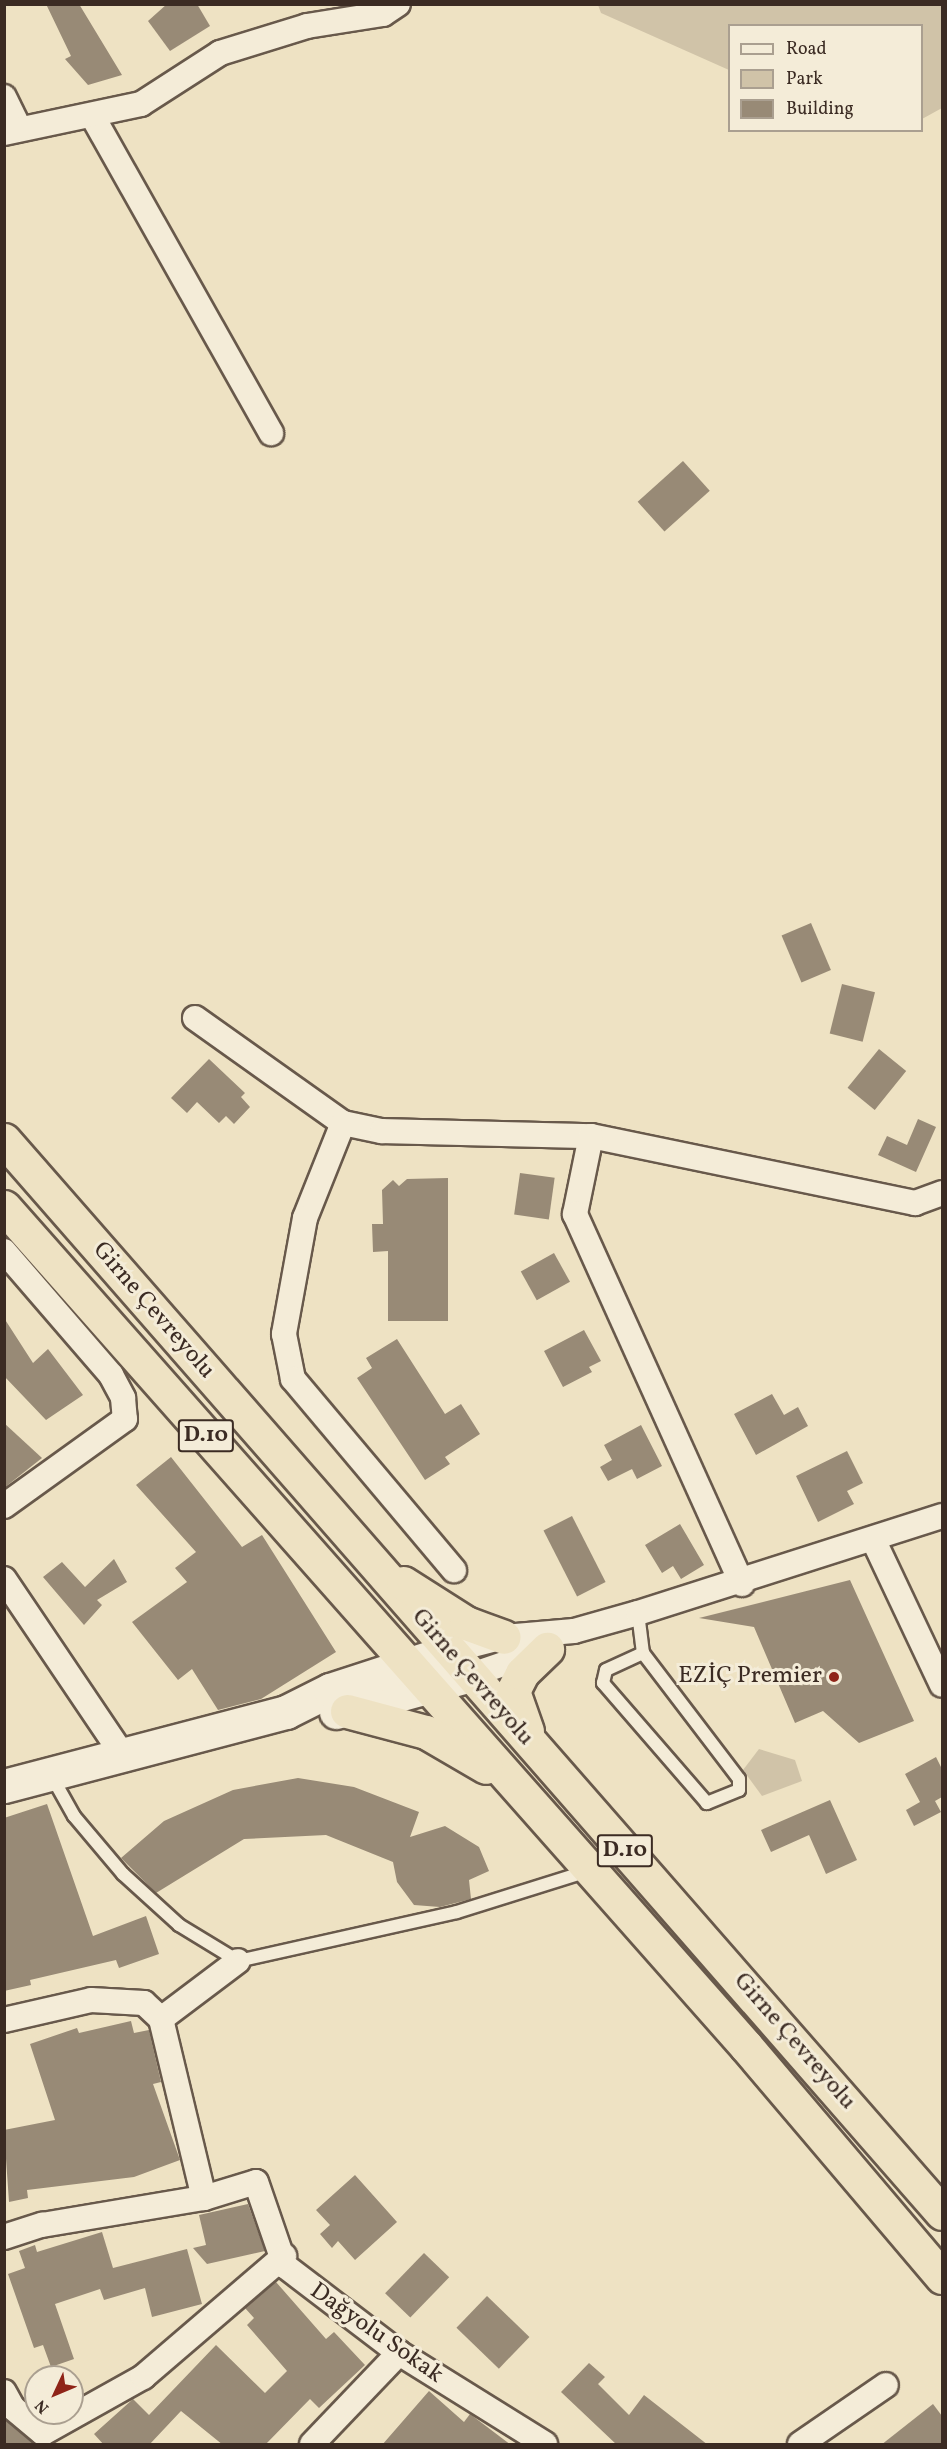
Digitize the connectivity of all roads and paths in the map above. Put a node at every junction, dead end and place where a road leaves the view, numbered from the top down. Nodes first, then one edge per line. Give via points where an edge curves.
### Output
1 (398, 4) edge
2 (4, 97) edge
3 (93, 117) junction
4 (12, 130) edge
5 (271, 433) dead end
6 (195, 1018) dead end
7 (343, 1123) junction
8 (591, 1136) junction
9 (4, 1140) edge
10 (942, 1193) edge
11 (4, 1207) edge
12 (4, 1251) edge
13 (4, 1506) edge
14 (942, 1516) edge
15 (873, 1539) junction
16 (373, 1564) junction
17 (454, 1570) dead end
18 (4, 1580) edge
19 (742, 1584) junction
20 (638, 1613) junction
21 (574, 1631) junction
22 (504, 1637) junction
23 (547, 1649) junction
24 (643, 1653) junction
25 (460, 1663) junction
26 (409, 1665) junction
27 (942, 1685) edge
28 (430, 1689) junction
29 (347, 1711) junction
30 (286, 1712) junction
31 (122, 1754) junction
32 (541, 1758) junction
33 (50, 1774) junction
34 (513, 1783) junction
35 (4, 1786) edge
36 (590, 1870) junction
37 (238, 1961) junction
38 (161, 2019) junction
39 (4, 2020) edge
40 (204, 2198) junction
41 (942, 2213) edge
42 (4, 2237) edge
43 (284, 2256) junction
44 (942, 2277) edge
45 (399, 2353) junction
46 (886, 2385) dead end
47 (4, 2392) edge
48 (312, 2445) edge
49 (545, 2445) edge
50 (800, 2445) edge

1 - 3 street via 383,14 307,26 220,53 141,104
2 - 4 street
3 - 4 street
3 - 5 street
6 - 7 street
7 - 8 street via 382,1131
7 - 17 street via 305,1218 284,1334 293,1379
8 - 10 street via 915,1203
8 - 19 street via 575,1214
9 - 16 highway, Girne Çevreyolu / D.10
11 - 26 highway, Girne Çevreyolu / D.10
12 - 13 street via 111,1375 123,1398 125,1419
14 - 15 street
15 - 19 street
15 - 27 street
16 - 22 highway via 466,1623
16 - 25 highway, Girne Çevreyolu / D.10
18 - 31 street
19 - 20 street
20 - 21 street
20 - 24 lane
21 - 22 street
21 - 23 street
22 - 25 street
23 - 25 street
23 - 32 highway via 522,1672 513,1691 516,1710
24 - 24 lane via 739,1779 739,1790 707,1803 603,1683 606,1670
25 - 26 street
25 - 28 street
25 - 32 highway, Girne Çevreyolu / D.10
26 - 28 highway, Girne Çevreyolu / D.10
26 - 30 street via 330,1690
28 - 29 street
28 - 34 highway, Girne Çevreyolu / D.10
29 - 30 street
29 - 34 highway via 426,1732
30 - 31 street
31 - 33 street
32 - 41 highway, Girne Çevreyolu / D.10
33 - 35 street
33 - 37 lane via 74,1816 123,1874 186,1931
34 - 36 highway, Girne Çevreyolu / D.10
36 - 37 lane via 457,1912
36 - 44 highway, Girne Çevreyolu / D.10
37 - 38 street
38 - 39 street via 144,2003 91,2000
38 - 40 street
40 - 42 street via 42,2225
40 - 43 street, Dağyolu Sokak via 256,2182
43 - 45 street, Dağyolu Sokak via 285,2266 304,2283
43 - 47 street via 143,2377 43,2433 13,2408
45 - 48 street
45 - 49 street, Dağyolu Sokak
46 - 50 street

